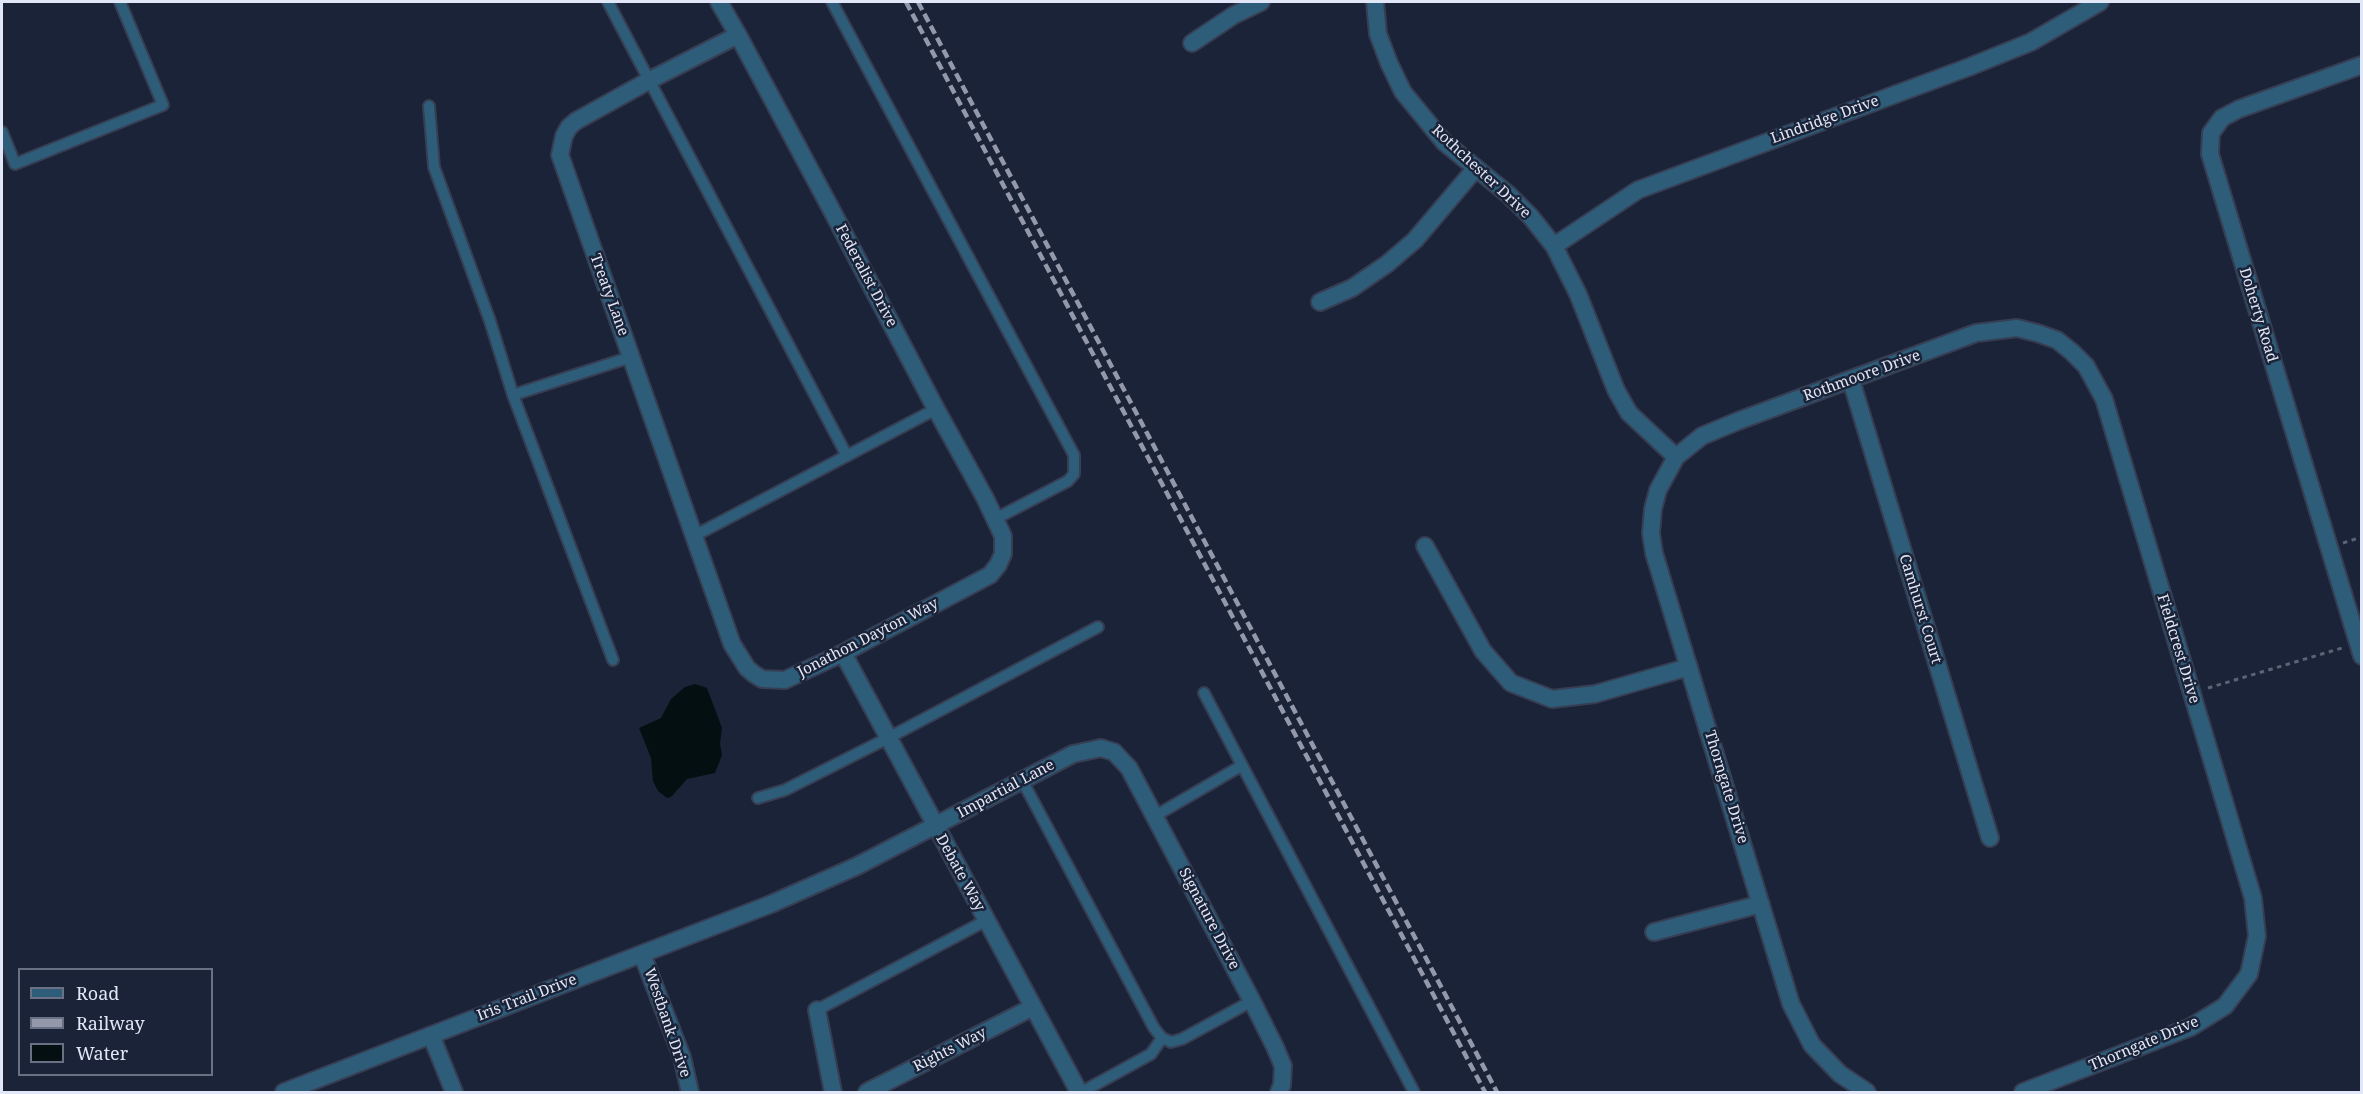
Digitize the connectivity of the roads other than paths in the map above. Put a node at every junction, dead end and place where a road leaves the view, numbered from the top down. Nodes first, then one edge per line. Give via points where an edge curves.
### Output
1 (120, 2) edge
2 (608, 2) edge
3 (719, 2) edge
4 (832, 2) edge
5 (1261, 2) edge
6 (1375, 2) edge
7 (2100, 2) edge
8 (738, 35) junction
9 (1192, 43) dead end
10 (2361, 65) edge
11 (650, 80) junction
12 (429, 106) dead end
13 (2, 132) edge
14 (1476, 168) junction
15 (1554, 246) junction
16 (1320, 302) dead end
17 (2057, 340) joint
18 (631, 357) junction
19 (1851, 380) junction
20 (513, 395) junction
21 (936, 409) junction
22 (847, 456) junction
23 (1676, 457) junction
24 (995, 519) junction
25 (694, 536) junction
26 (1425, 546) dead end
27 (1003, 554) joint
28 (1098, 627) dead end
29 (732, 644) joint
30 (2360, 650) edge
31 (843, 652) junction
32 (613, 660) dead end
33 (1689, 667) junction
34 (1204, 693) dead end
35 (888, 738) junction
36 (1114, 752) joint
37 (1241, 766) junction
38 (1022, 780) junction
39 (758, 798) dead end
40 (1155, 816) junction
41 (935, 828) junction
42 (1990, 838) dead end
43 (771, 904) joint
44 (1761, 904) junction
45 (987, 920) junction
46 (1654, 932) dead end
47 (642, 954) junction
48 (2249, 974) joint
49 (1252, 1001) junction
50 (1033, 1008) junction
51 (817, 1010) joint
52 (432, 1035) junction
53 (1162, 1038) junction
54 (284, 1092) edge
55 (454, 1092) edge
56 (690, 1092) edge
57 (833, 1092) edge
58 (867, 1092) edge
59 (1080, 1092) edge
60 (1279, 1092) edge
61 (1414, 1092) edge
62 (1867, 1092) edge
63 (2023, 1092) edge

1 - 13 lane via 163,105 15,165
2 - 11 lane
3 - 8 street, Federalist Drive
4 - 24 lane via 1074,455 1074,474 1068,481
5 - 9 street
6 - 14 street, Rothchester Drive via 1378,34 1403,92 1444,142
7 - 15 street, Lindridge Drive via 2031,42 1638,190
8 - 11 street, Treaty Lane
8 - 21 street, Federalist Drive
10 - 30 street, Doherty Road via 2230,113 2211,133 2210,154
11 - 18 street, Treaty Lane via 569,127 560,155
11 - 22 lane
12 - 20 lane via 434,167
14 - 15 street, Rothchester Drive via 1532,217
14 - 16 street via 1415,240 1352,288
15 - 23 street, Rothchester Drive via 1629,413
17 - 19 street, Rothmoore Drive via 2017,328 1976,333
17 - 48 street, Fieldcrest Drive via 2086,366 2104,399 2253,898 2257,936
18 - 20 lane
18 - 25 street, Treaty Lane
19 - 23 street, Rothmoore Drive via 1702,436
19 - 42 street, Camhurst Court
20 - 32 lane
21 - 22 lane
21 - 24 street, Federalist Drive
22 - 25 lane
23 - 33 street, Thorngate Drive via 1658,490 1651,533
24 - 27 street, Federalist Drive via 1003,536
25 - 29 street, Treaty Lane
26 - 33 street via 1483,651 1511,683 1552,699 1595,694
27 - 31 street, Jonathon Dayton Way via 990,575
28 - 35 lane
29 - 31 street, Jonathon Dayton Way via 747,668 762,679 771,680 785,680
31 - 35 street, Debate Way
33 - 44 street, Thorngate Drive
34 - 37 lane
35 - 39 lane via 785,790
35 - 41 street, Debate Way
36 - 38 street, Impartial Lane via 1101,748 1073,754
36 - 40 street, Signature Drive via 1129,768
37 - 40 lane
37 - 61 lane
38 - 41 street, Impartial Lane
38 - 53 lane
40 - 49 street, Signature Drive
41 - 43 street, Impartial Lane
41 - 45 street, Debate Way
43 - 47 street, Iris Trail Drive
44 - 46 street
44 - 62 street, Thorngate Drive via 1791,1004 1812,1045 1840,1074
45 - 50 street, Debate Way
45 - 51 lane
47 - 52 street, Iris Trail Drive
47 - 56 street, Westbank Drive via 682,1057
48 - 63 street, Thorngate Drive via 2225,1006 2191,1027
49 - 53 lane via 1182,1038 1171,1042
49 - 60 street, Signature Drive via 1283,1066
50 - 58 street, Rights Way
50 - 59 street, Debate Way
51 - 57 street
52 - 54 street, Iris Trail Drive
52 - 55 street
53 - 59 lane via 1151,1054

